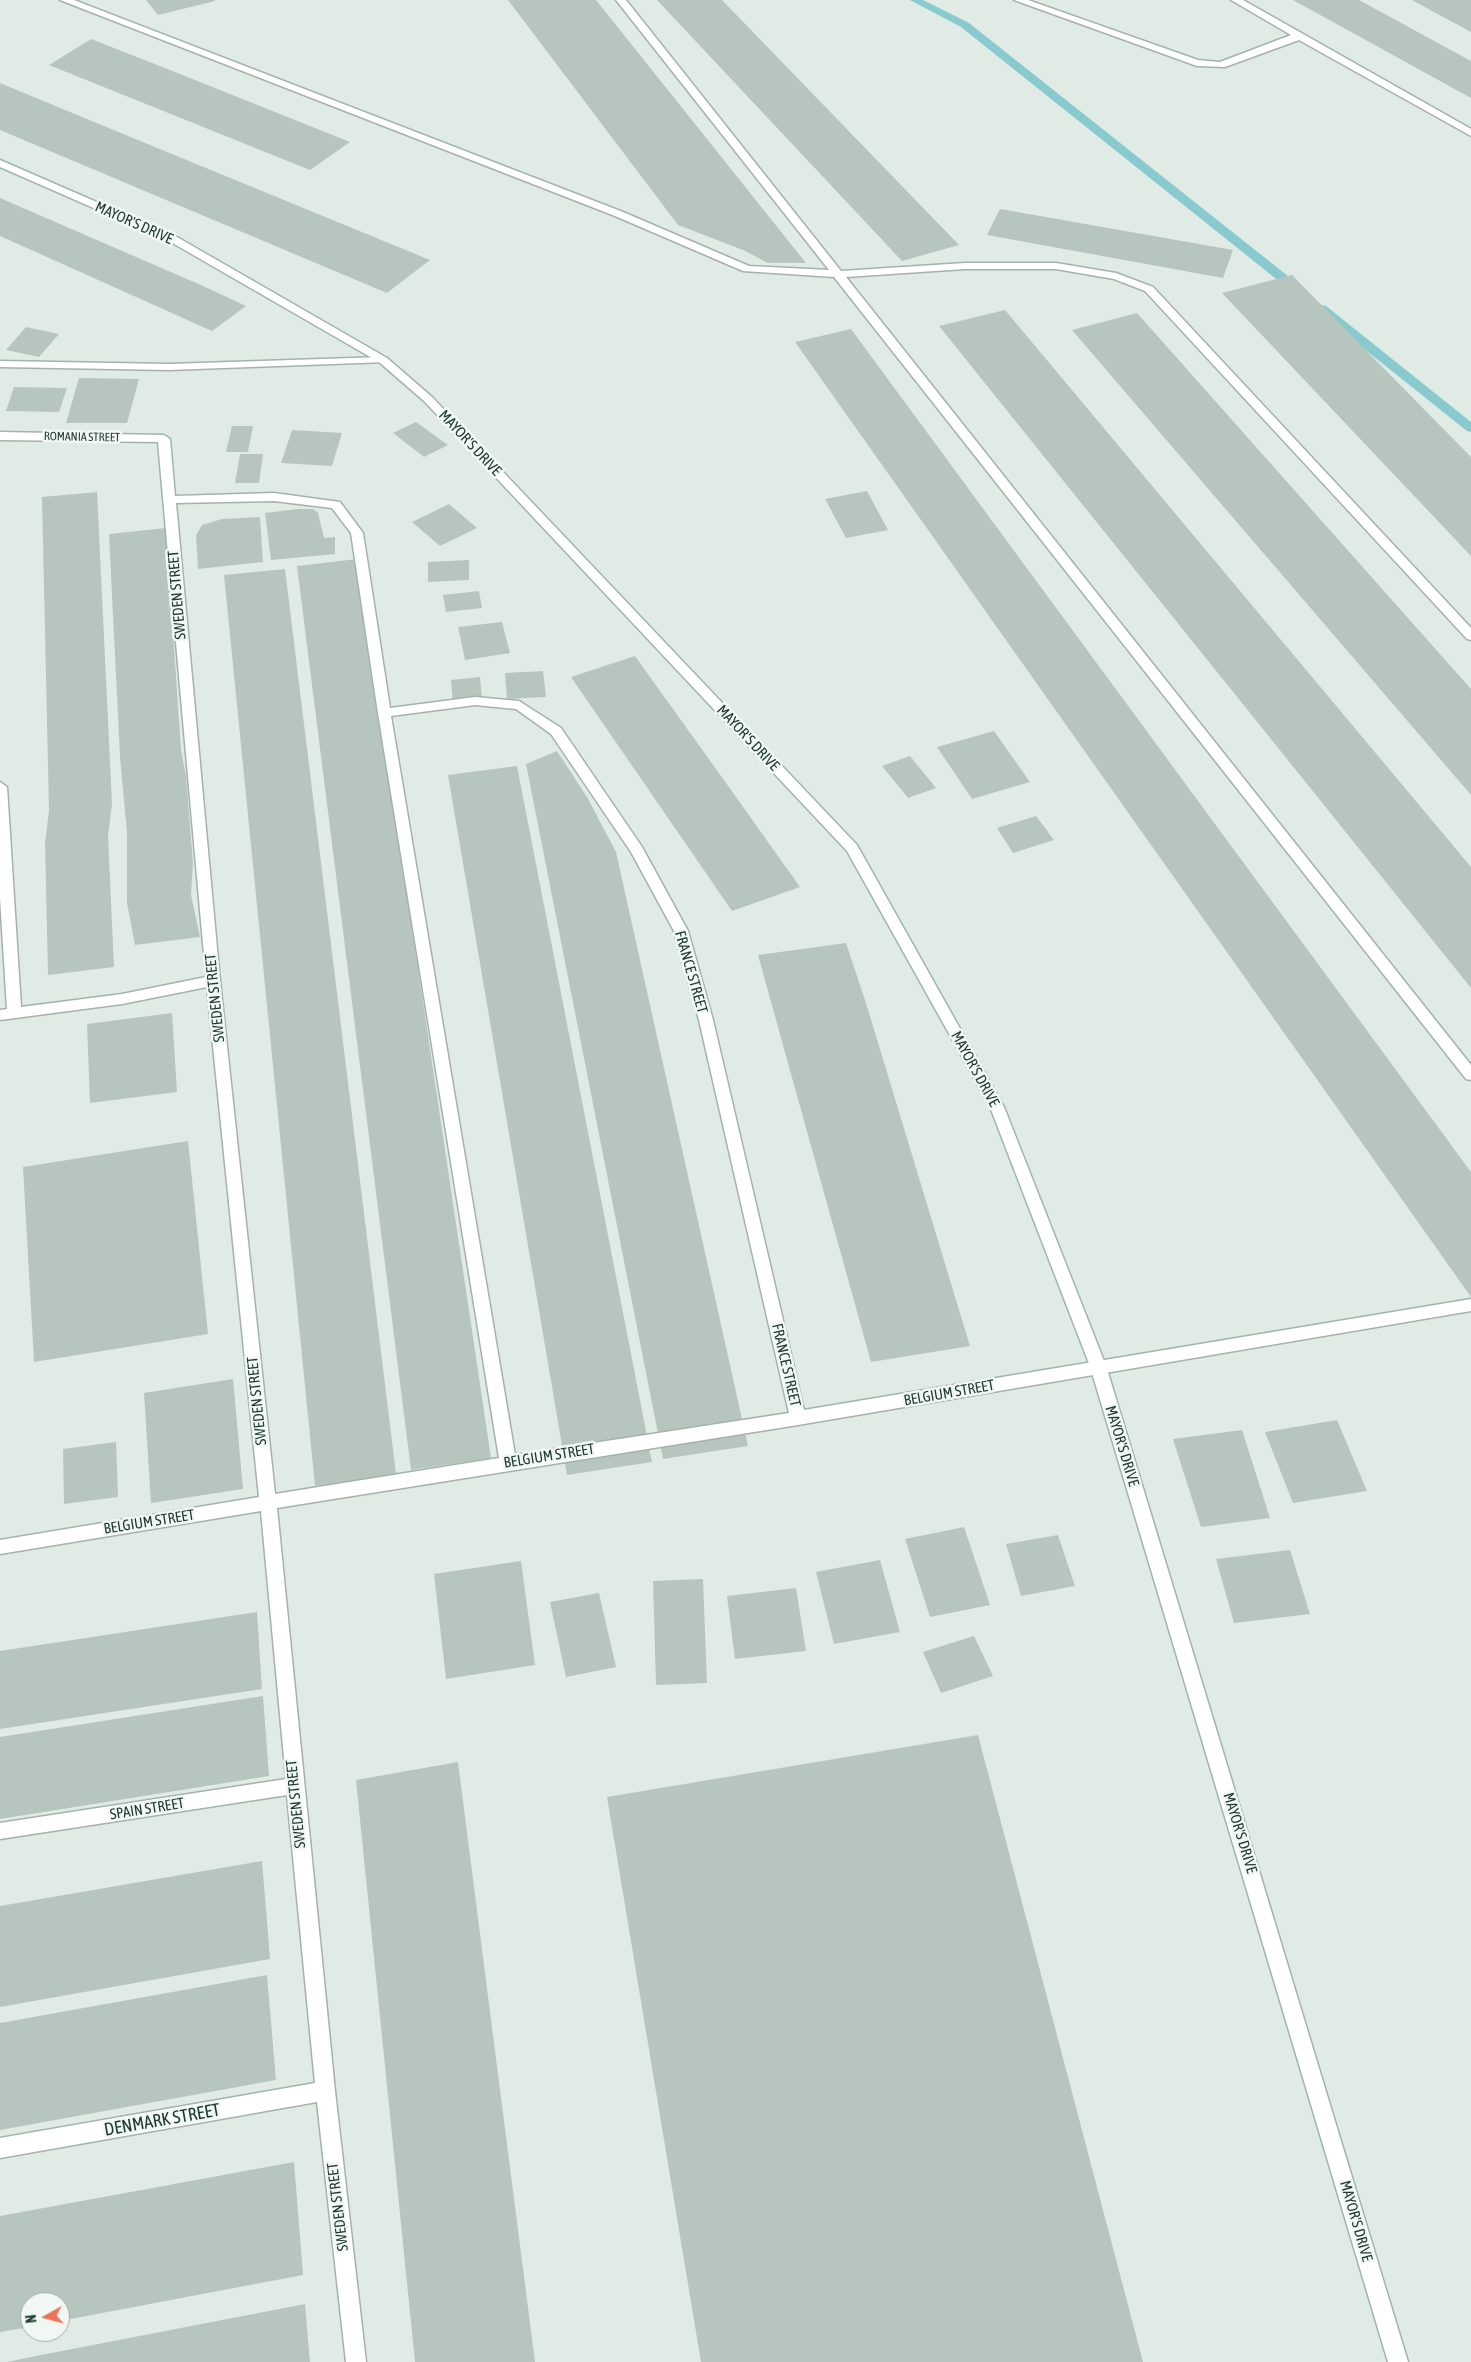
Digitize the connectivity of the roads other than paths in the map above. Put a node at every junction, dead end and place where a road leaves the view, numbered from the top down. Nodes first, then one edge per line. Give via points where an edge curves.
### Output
1 (65, 0) edge
2 (104, 0) edge
3 (621, 0) edge
4 (1019, 0) edge
5 (1236, 0) edge
6 (102, 14) junction
7 (1300, 36) junction
8 (1471, 133) edge
9 (0, 163) edge
10 (838, 274) junction
11 (383, 360) junction
12 (0, 364) edge
13 (0, 436) edge
14 (164, 439) joint
15 (168, 500) junction
16 (1471, 636) edge
17 (384, 713) junction
18 (0, 787) edge
19 (213, 981) junction
20 (7, 1014) edge
21 (1471, 1075) edge
22 (1471, 1305) edge
23 (1098, 1366) junction
24 (798, 1418) junction
25 (508, 1462) junction
26 (268, 1503) junction
27 (0, 1547) edge
28 (294, 1786) junction
29 (0, 1831) edge
30 (325, 2091) junction
31 (0, 2148) edge
32 (356, 2362) edge
33 (1398, 2362) edge

1 - 6 street
2 - 6 street
3 - 10 street
4 - 7 street via 1197,63 1221,65
5 - 7 street
6 - 10 street via 619,214 747,269
7 - 8 street
9 - 11 street, MAYOR'S DRIVE via 173,239
10 - 16 street via 965,266 1056,266 1116,276 1149,289
10 - 21 street
11 - 12 street via 169,367
11 - 23 street, MAYOR'S DRIVE via 428,399 852,848 997,1107
13 - 14 street, ROMANIA STREET
14 - 15 street, SWEDEN STREET
15 - 17 street via 274,497 336,505 357,533
15 - 19 street, SWEDEN STREET
17 - 24 street, FRANCE STREET via 474,701 519,705 556,731 637,850 682,931 706,1020
17 - 25 street
18 - 20 street
19 - 20 street via 122,999
19 - 26 street, SWEDEN STREET
22 - 23 street, BELGIUM STREET
23 - 24 street, BELGIUM STREET
23 - 33 street, MAYOR'S DRIVE via 1308,2054
24 - 25 street, BELGIUM STREET
25 - 26 street, BELGIUM STREET
26 - 27 street, BELGIUM STREET
26 - 28 street, SWEDEN STREET
28 - 29 street, SPAIN STREET
28 - 30 street, SWEDEN STREET
30 - 31 street, DENMARK STREET
30 - 32 street, SWEDEN STREET

